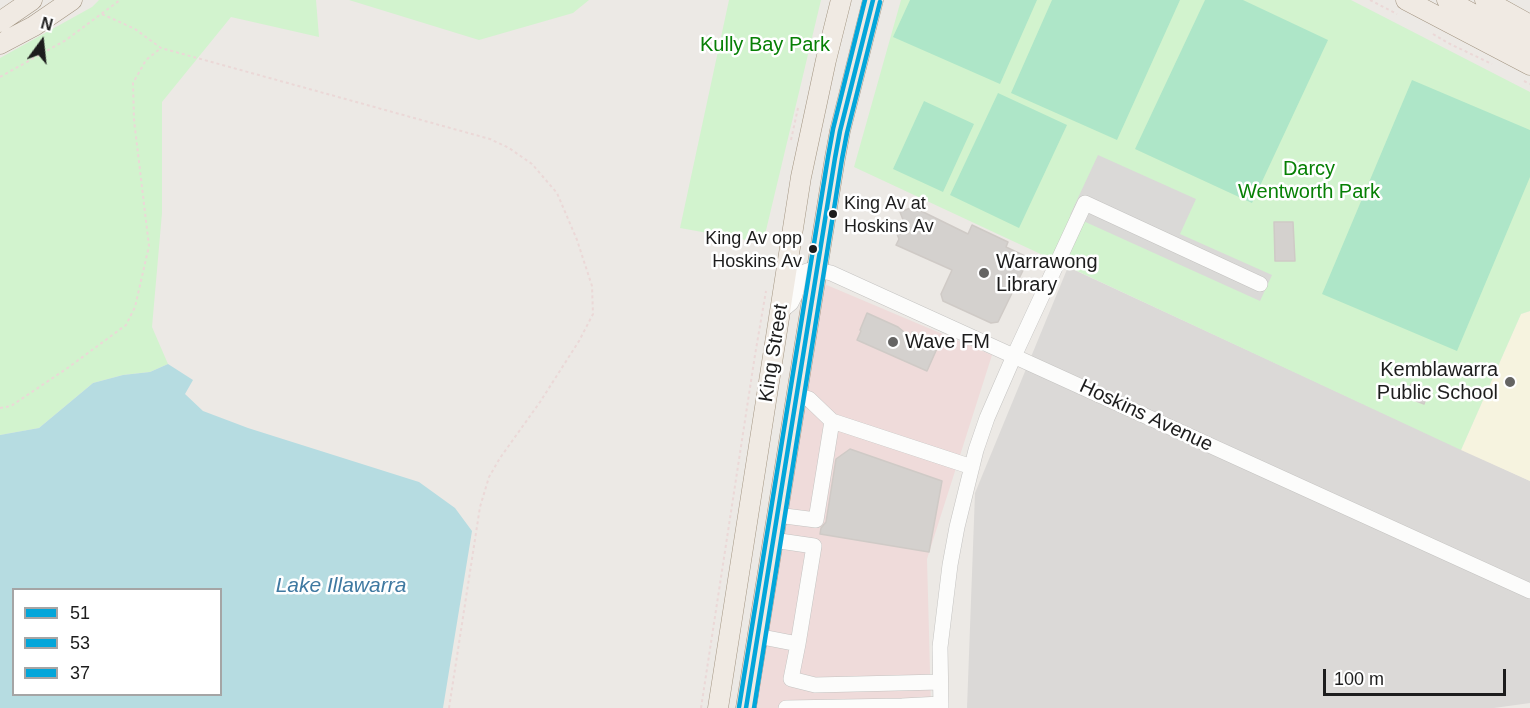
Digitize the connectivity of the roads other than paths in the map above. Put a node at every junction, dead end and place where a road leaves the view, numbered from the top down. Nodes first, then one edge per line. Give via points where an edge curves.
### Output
1 (32, 0) edge
2 (72, 0) edge
3 (841, 0) edge
4 (873, 0) edge
5 (1406, 0) edge
6 (1447, 0) edge
7 (1485, 0) edge
8 (0, 22) edge
9 (1530, 25) edge
10 (0, 44) edge
11 (1530, 45) edge
12 (1530, 65) edge
13 (817, 269) junction
14 (1260, 284) dead end
15 (780, 312) junction
16 (1014, 356) junction
17 (796, 396) junction
18 (832, 421) junction
19 (972, 467) junction
20 (777, 515) junction
21 (773, 540) junction
22 (1530, 591) edge
23 (757, 636) junction
24 (798, 644) junction
25 (940, 682) junction
26 (941, 706) edge
27 (902, 707) edge
28 (718, 708) edge
29 (746, 708) edge
30 (787, 708) edge

1 - 8 main road
2 - 10 main road
3 - 15 main road, King Street via 808,141
4 - 13 main road, King Street via 840,131
5 - 12 main road
6 - 11 main road
7 - 9 main road
13 - 15 street via 804,272 791,303
13 - 16 street, Hoskins Avenue
13 - 17 main road, King Street
14 - 16 street via 1085,203
15 - 28 main road, King Street
16 - 19 street via 987,418
16 - 22 street, Hoskins Avenue
17 - 18 street via 809,399
17 - 20 main road, King Street
18 - 19 street
18 - 20 street via 816,520
19 - 25 street via 951,558 940,647
20 - 21 main road, King Street
21 - 23 main road, King Street
21 - 24 street via 813,546
23 - 24 street
23 - 29 main road, King Street
24 - 25 street via 792,679 815,685
25 - 26 street
26 - 27 street
27 - 30 street

